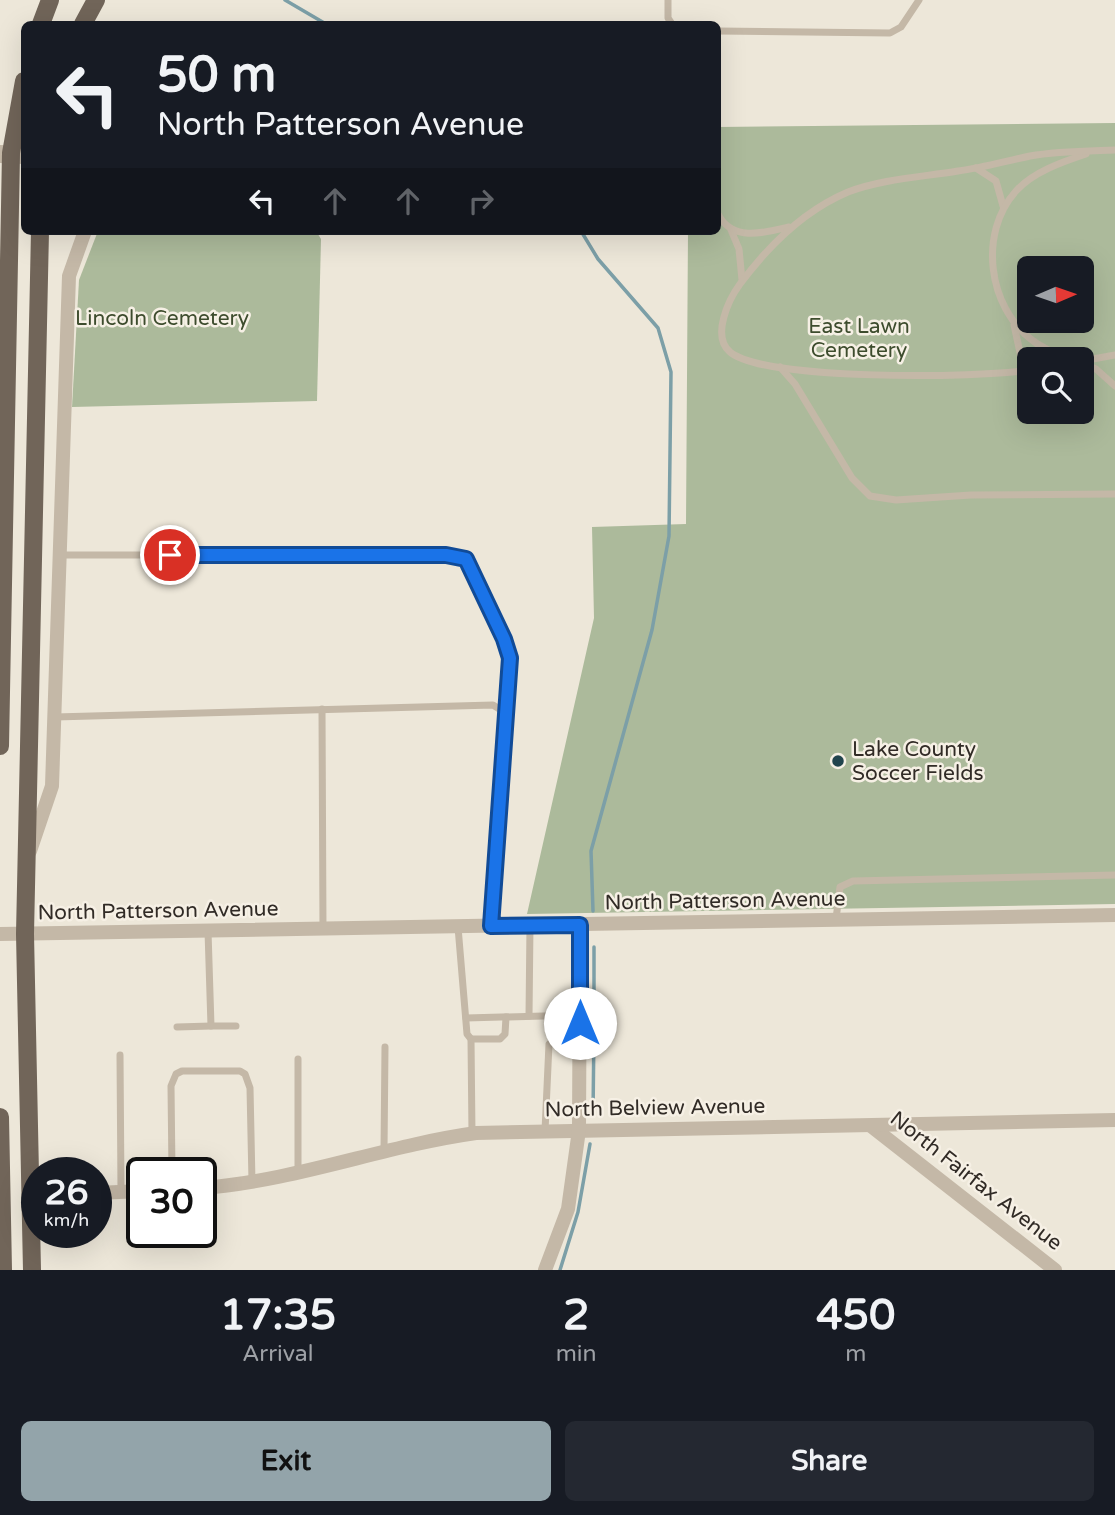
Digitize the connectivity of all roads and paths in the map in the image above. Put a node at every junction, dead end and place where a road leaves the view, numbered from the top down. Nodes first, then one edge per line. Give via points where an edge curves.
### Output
1 (50, 0) edge
2 (96, 0) edge
3 (668, 0) edge
4 (919, 0) edge
5 (42, 21) edge
6 (85, 21) edge
7 (670, 21) edge
8 (721, 31) edge
9 (21, 99) edge
10 (1115, 150) edge
11 (1094, 151) junction
12 (12, 154) edge
13 (975, 168) junction
14 (1003, 210) junction
15 (721, 218) edge
16 (791, 227) junction
17 (731, 230) junction
18 (40, 235) edge
19 (84, 235) edge
20 (742, 282) junction
21 (1009, 315) junction
22 (1020, 347) edge
23 (1045, 347) edge
24 (1115, 355) edge
25 (1094, 359) edge
26 (780, 367) junction
27 (1094, 368) edge
28 (1017, 371) edge
29 (1115, 386) edge
30 (1115, 494) edge
31 (60, 555) junction
32 (322, 709) junction
33 (504, 712) junction
34 (55, 717) junction
35 (0, 746) edge
36 (27, 862) junction
37 (1115, 875) edge
38 (1115, 915) edge
39 (835, 920) junction
40 (530, 925) junction
41 (580, 925) junction
42 (491, 926) junction
43 (458, 927) junction
44 (323, 929) junction
45 (208, 931) junction
46 (0, 934) edge
47 (24, 934) junction
48 (580, 1015) junction
49 (529, 1016) junction
50 (506, 1017) junction
51 (466, 1018) junction
52 (211, 1026) junction
53 (236, 1026) dead end
54 (177, 1027) dead end
55 (580, 1037) junction
56 (471, 1039) junction
57 (385, 1047) dead end
58 (120, 1055) dead end
59 (298, 1059) dead end
60 (0, 1117) edge
61 (1115, 1120) edge
62 (871, 1126) junction
63 (579, 1130) junction
64 (545, 1131) junction
65 (471, 1134) junction
66 (384, 1152) junction
67 (172, 1157) edge
68 (298, 1174) junction
69 (252, 1183) junction
70 (217, 1186) edge
71 (112, 1192) edge
72 (121, 1192) junction
73 (126, 1192) edge
74 (3, 1270) edge
75 (32, 1270) edge
76 (545, 1270) edge
77 (1055, 1270) edge

1 - 5 main road
2 - 6 main road
3 - 7 lane
4 - 8 lane via 901,27 890,33
9 - 12 main road
10 - 11 lane
11 - 13 lane via 1033,156
11 - 14 lane via 1032,178 1017,189
12 - 35 main road
13 - 14 lane via 996,181
13 - 16 lane via 849,192
14 - 21 lane via 993,260
15 - 17 lane
16 - 17 lane via 758,233
16 - 20 lane
17 - 20 lane via 739,249
18 - 36 main road
19 - 31 street via 69,276
20 - 26 lane via 725,313 724,344 742,358
21 - 22 lane
21 - 23 lane via 1032,341
24 - 25 lane
26 - 28 lane via 923,377
26 - 30 lane via 852,478 870,496 896,500
27 - 29 lane
31 - 33 lane via 446,555 466,559 510,658
31 - 34 street
32 - 33 lane via 493,705
32 - 34 lane
32 - 44 lane
33 - 42 lane
34 - 36 street via 52,786
36 - 47 main road
37 - 39 lane via 853,881 840,887
38 - 39 street, North Patterson Avenue
39 - 41 street, North Patterson Avenue
40 - 41 street, North Patterson Avenue
40 - 42 street, North Patterson Avenue
40 - 49 lane
41 - 48 street
42 - 43 street, North Patterson Avenue
43 - 44 street, North Patterson Avenue
43 - 51 lane
44 - 45 street, North Patterson Avenue
45 - 47 street, North Patterson Avenue
45 - 52 lane
46 - 47 street, North Patterson Avenue
47 - 75 main road
48 - 49 lane
48 - 55 street
49 - 50 lane
50 - 51 lane
50 - 56 lane via 505,1034 500,1039
51 - 56 lane
52 - 53 lane
52 - 54 lane
55 - 63 street
55 - 64 lane via 549,1044
56 - 65 lane
57 - 66 lane
58 - 72 lane
59 - 68 lane
60 - 74 main road
61 - 62 street, North Belview Avenue
62 - 63 street, North Belview Avenue
62 - 77 street, North Fairfax Avenue
63 - 64 street, North Belview Avenue
63 - 76 street via 568,1209
64 - 65 street, North Belview Avenue
65 - 66 street, North Belview Avenue
66 - 68 street, North Belview Avenue
67 - 69 lane via 171,1086 176,1074 240,1071 250,1087
68 - 69 street, North Belview Avenue
69 - 70 street, North Belview Avenue
71 - 72 street
72 - 73 street

